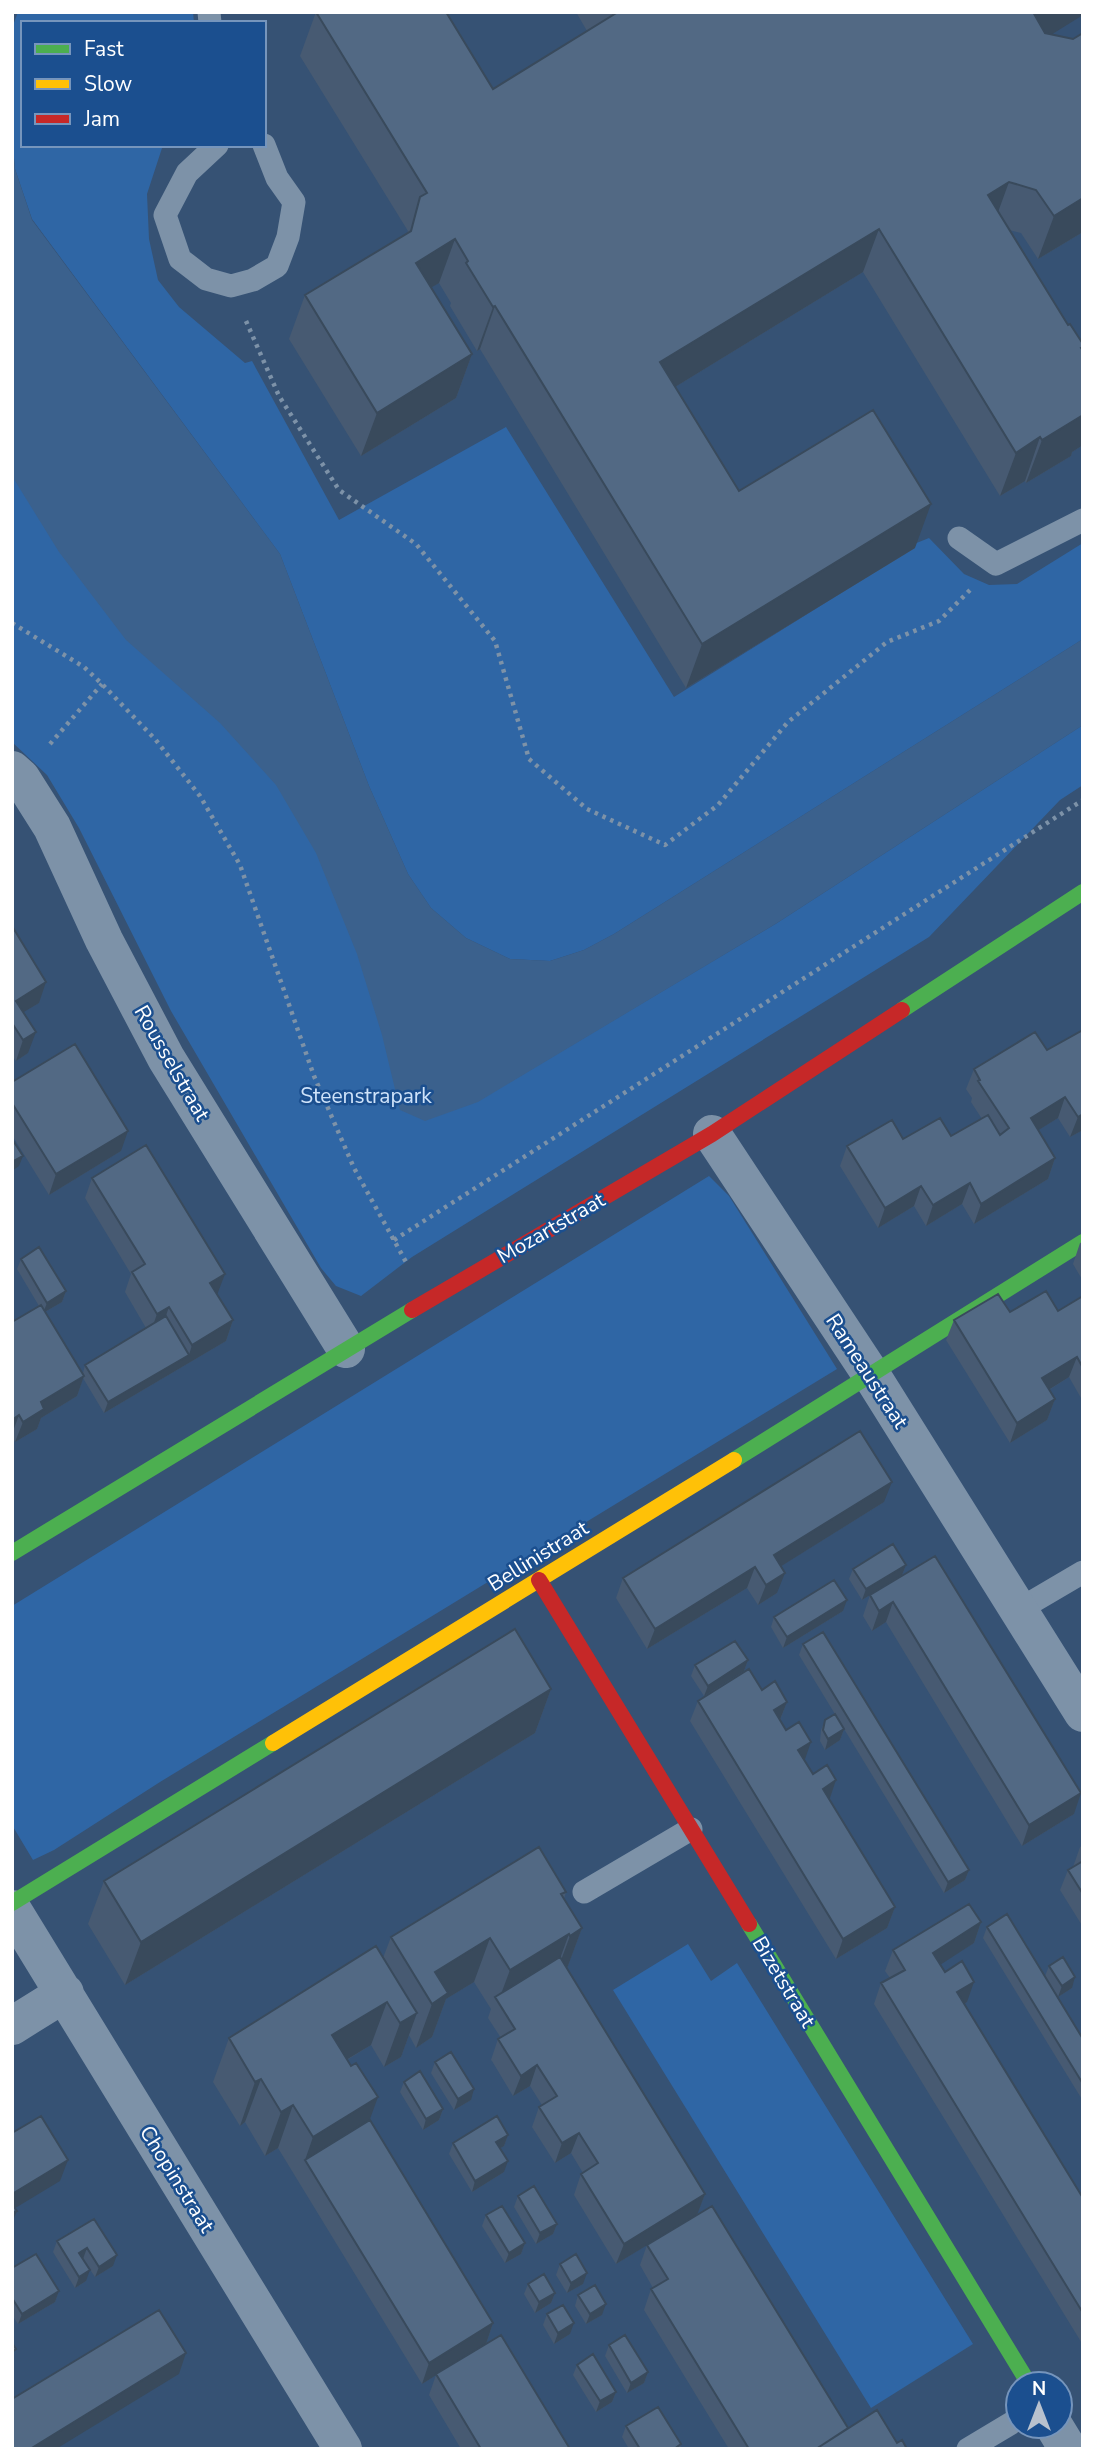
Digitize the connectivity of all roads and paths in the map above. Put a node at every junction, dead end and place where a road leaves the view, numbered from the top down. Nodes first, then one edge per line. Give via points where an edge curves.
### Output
1 (215, 147) edge
2 (265, 147) edge
3 (231, 286) junction
4 (1083, 520) edge
5 (959, 538) dead end
6 (996, 564) junction
7 (12, 623) edge
8 (102, 684) junction
9 (16, 774) edge
10 (1083, 800) edge
11 (1083, 892) edge
12 (712, 1134) junction
13 (1083, 1242) edge
14 (346, 1349) junction
15 (872, 1376) junction
16 (12, 1553) edge
17 (1083, 1573) edge
18 (539, 1580) junction
19 (1020, 1609) junction
20 (1083, 1713) edge
21 (691, 1829) junction
22 (584, 1892) dead end
23 (12, 1903) edge
24 (12, 1909) edge
25 (65, 1993) junction
26 (12, 2026) edge
27 (1020, 2370) edge
28 (1004, 2427) edge
29 (343, 2449) edge
30 (968, 2449) edge

1 - 3 lane via 187,173 165,215 180,259 206,279
2 - 3 lane via 276,178 294,202 288,237 276,266
3 - 6 path via 279,396 340,490 416,544 495,641 528,759 587,808 665,845 718,805 788,722 887,642 939,621
4 - 6 lane
5 - 6 lane
7 - 8 path via 84,667
8 - 9 path
8 - 10 path via 155,739 200,796 240,864 314,1076 354,1168 394,1240
9 - 14 street, Rousselstraat via 52,827 166,1058
11 - 12 street, Mozartstraat
12 - 14 street, Mozartstraat
12 - 15 street, Rameaustraat
13 - 15 street, Bellinistraat
14 - 16 street, Mozartstraat
15 - 18 street, Bellinistraat
15 - 19 street, Rameaustraat
17 - 19 lane
18 - 21 street, Bizetstraat
18 - 23 street, Bellinistraat
19 - 20 street, Rameaustraat
21 - 22 lane
21 - 27 street, Bizetstraat
24 - 25 street, Chopinstraat
25 - 26 street
25 - 29 street, Chopinstraat
28 - 30 lane

